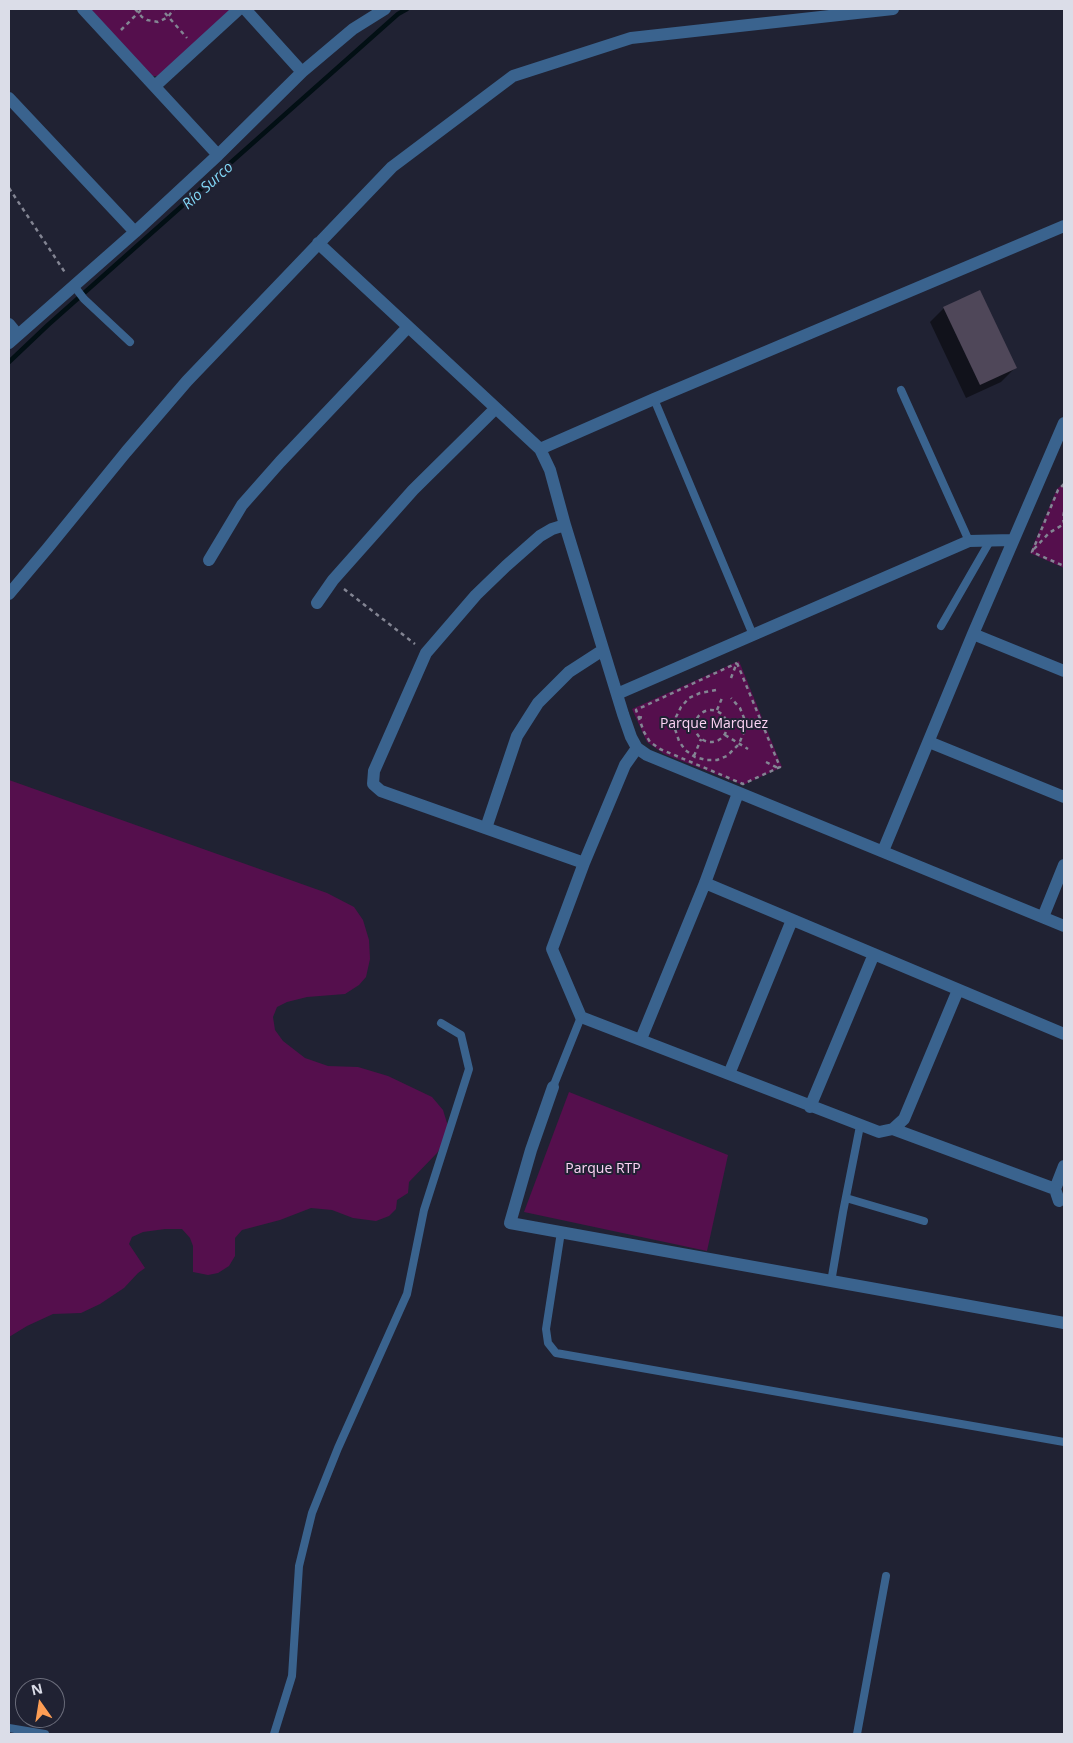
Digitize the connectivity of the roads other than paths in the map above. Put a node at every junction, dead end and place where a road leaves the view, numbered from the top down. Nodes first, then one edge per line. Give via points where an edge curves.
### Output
1 (83, 9) edge
2 (239, 9) edge
3 (245, 9) edge
4 (384, 9) edge
5 (892, 9) edge
6 (302, 72) junction
7 (155, 86) junction
8 (9, 98) edge
9 (218, 155) junction
10 (1064, 226) edge
11 (136, 232) junction
12 (318, 243) junction
13 (79, 293) junction
14 (9, 324) edge
15 (408, 327) junction
16 (13, 339) edge
17 (130, 342) dead end
18 (901, 390) dead end
19 (654, 399) junction
20 (495, 409) junction
21 (1064, 422) edge
22 (540, 449) junction
23 (1059, 449) edge
24 (565, 525) junction
25 (1013, 540) junction
26 (969, 541) junction
27 (990, 541) junction
28 (209, 560) dead end
29 (9, 594) edge
30 (317, 603) dead end
31 (941, 626) dead end
32 (973, 634) junction
33 (753, 636) junction
34 (603, 650) junction
35 (1064, 672) edge
36 (617, 694) junction
37 (929, 742) junction
38 (637, 748) junction
39 (738, 792) junction
40 (1064, 796) edge
41 (486, 828) junction
42 (883, 851) junction
43 (584, 863) junction
44 (1064, 865) edge
45 (705, 884) junction
46 (1043, 917) junction
47 (792, 920) junction
48 (1064, 926) edge
49 (874, 954) junction
50 (958, 990) junction
51 (581, 1016) junction
52 (442, 1023) dead end
53 (1064, 1034) edge
54 (641, 1039) junction
55 (729, 1074) junction
56 (553, 1088) joint
57 (810, 1107) junction
58 (860, 1126) junction
59 (893, 1129) junction
60 (1064, 1166) edge
61 (846, 1198) junction
62 (924, 1221) dead end
63 (561, 1232) junction
64 (831, 1282) junction
65 (1064, 1323) edge
66 (1064, 1442) edge
67 (886, 1576) dead end
68 (9, 1728) edge
69 (45, 1734) edge
70 (274, 1734) edge
71 (857, 1734) edge

1 - 7 street
2 - 7 street
3 - 6 street
4 - 6 street via 353,29
5 - 12 street via 631,38 513,76 392,167
6 - 9 street
7 - 9 street
8 - 11 street
9 - 11 street
10 - 19 street
11 - 13 street
12 - 15 street
12 - 29 street via 186,381
13 - 16 street
13 - 17 lane
14 - 16 street
15 - 20 street
15 - 28 street via 242,505
18 - 26 lane
19 - 22 street
19 - 33 lane
20 - 22 street
20 - 30 street via 413,490 332,580
21 - 23 street
22 - 24 street via 550,470
23 - 25 street
24 - 34 street
24 - 41 street via 540,536 506,566 426,653 374,771 373,784 381,791
25 - 27 street
25 - 32 street
26 - 27 street
26 - 33 street
27 - 31 lane
32 - 35 street
32 - 37 street
33 - 36 street
34 - 36 street
34 - 41 street via 569,672 538,703 517,736
36 - 38 street
37 - 40 street
37 - 42 street
38 - 39 street
38 - 43 street via 625,765
39 - 42 street
39 - 45 street
41 - 43 street
42 - 46 street
43 - 51 street via 552,949
44 - 46 street
45 - 47 street
45 - 54 street
46 - 48 street
47 - 49 street
47 - 55 street
49 - 50 street
49 - 57 street
50 - 53 street
50 - 59 street via 904,1119
51 - 54 street
51 - 56 lane
52 - 70 lane via 461,1035 469,1069 424,1210 407,1294 312,1513 299,1566 292,1676
54 - 55 street
55 - 57 street
56 - 63 street via 510,1223
57 - 58 street
58 - 59 street via 880,1132
58 - 61 lane
59 - 60 street via 1057,1195
61 - 62 lane
61 - 64 lane
63 - 64 street
63 - 66 lane via 546,1329 548,1343 556,1353
64 - 65 street
67 - 71 lane
68 - 69 lane

